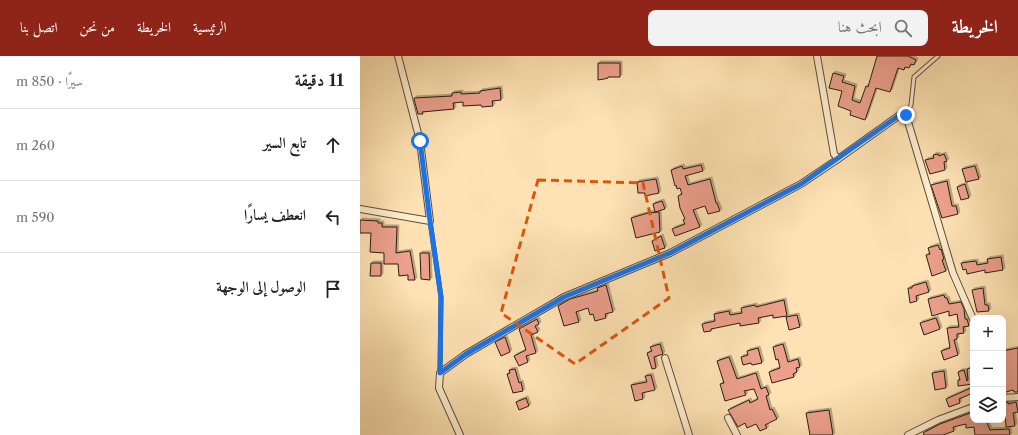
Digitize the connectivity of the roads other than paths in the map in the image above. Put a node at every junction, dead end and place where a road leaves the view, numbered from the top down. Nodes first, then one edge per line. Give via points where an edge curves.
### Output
1 (398, 56) edge
2 (818, 56) edge
3 (938, 56) edge
4 (906, 115) junction
5 (838, 159) junction
6 (360, 209) edge
7 (430, 221) junction
8 (972, 315) edge
9 (665, 358) dead end
10 (440, 373) junction
11 (1018, 397) edge
12 (1006, 398) edge
13 (970, 408) edge
14 (728, 418) dead end
15 (460, 435) edge
16 (689, 435) edge
17 (737, 435) edge
18 (908, 435) edge

1 - 7 street via 420,141
2 - 5 street via 834,154
3 - 4 lane via 914,77 911,105
4 - 5 street via 901,114
4 - 8 street via 953,273
5 - 10 street via 801,184 670,253 564,297 466,354
6 - 7 street
7 - 10 lane via 441,297
9 - 16 street
10 - 15 street via 439,388
11 - 12 street
13 - 18 street
14 - 17 street

